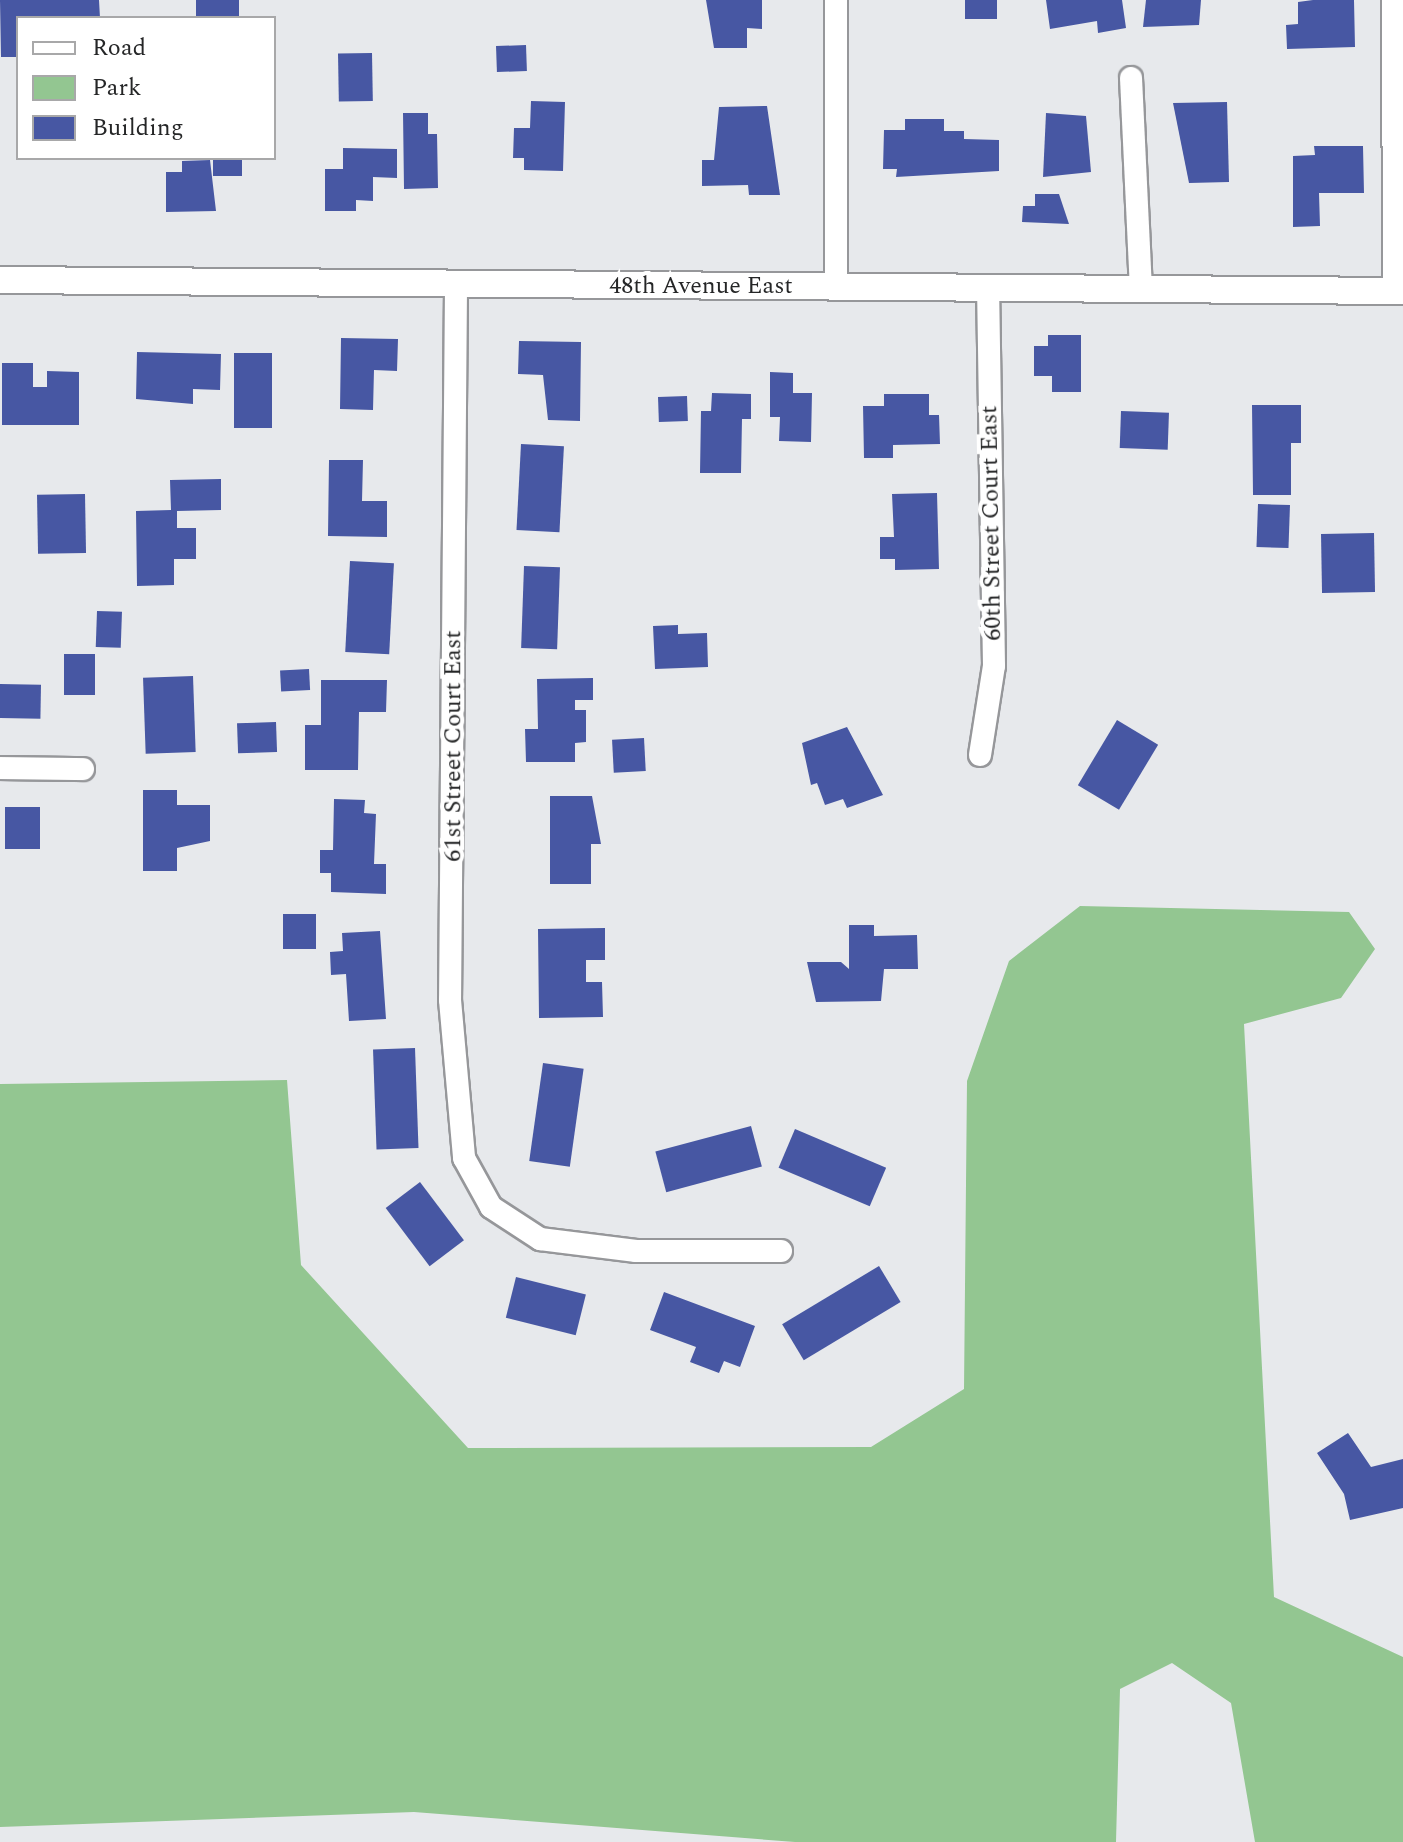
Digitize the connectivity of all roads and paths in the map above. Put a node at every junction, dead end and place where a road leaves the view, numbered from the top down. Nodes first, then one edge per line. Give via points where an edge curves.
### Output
1 (836, 0) edge
2 (1393, 0) edge
3 (1131, 78) dead end
4 (0, 280) edge
5 (456, 288) junction
6 (836, 288) junction
7 (988, 290) junction
8 (1141, 290) junction
9 (1398, 291) edge
10 (980, 755) dead end
11 (0, 768) edge
12 (83, 769) dead end
13 (781, 1251) dead end

1 - 6 street
2 - 9 street
3 - 8 street
4 - 5 street, 48th Avenue East
5 - 6 street, 48th Avenue East
5 - 13 street, 61st Street Court East via 450,1000 464,1158 483,1198 518,1229 573,1248
6 - 7 street, 48th Avenue East
7 - 8 street, 48th Avenue East
7 - 10 street, 60th Street Court East via 994,666
8 - 9 street, 48th Avenue East
11 - 12 street

